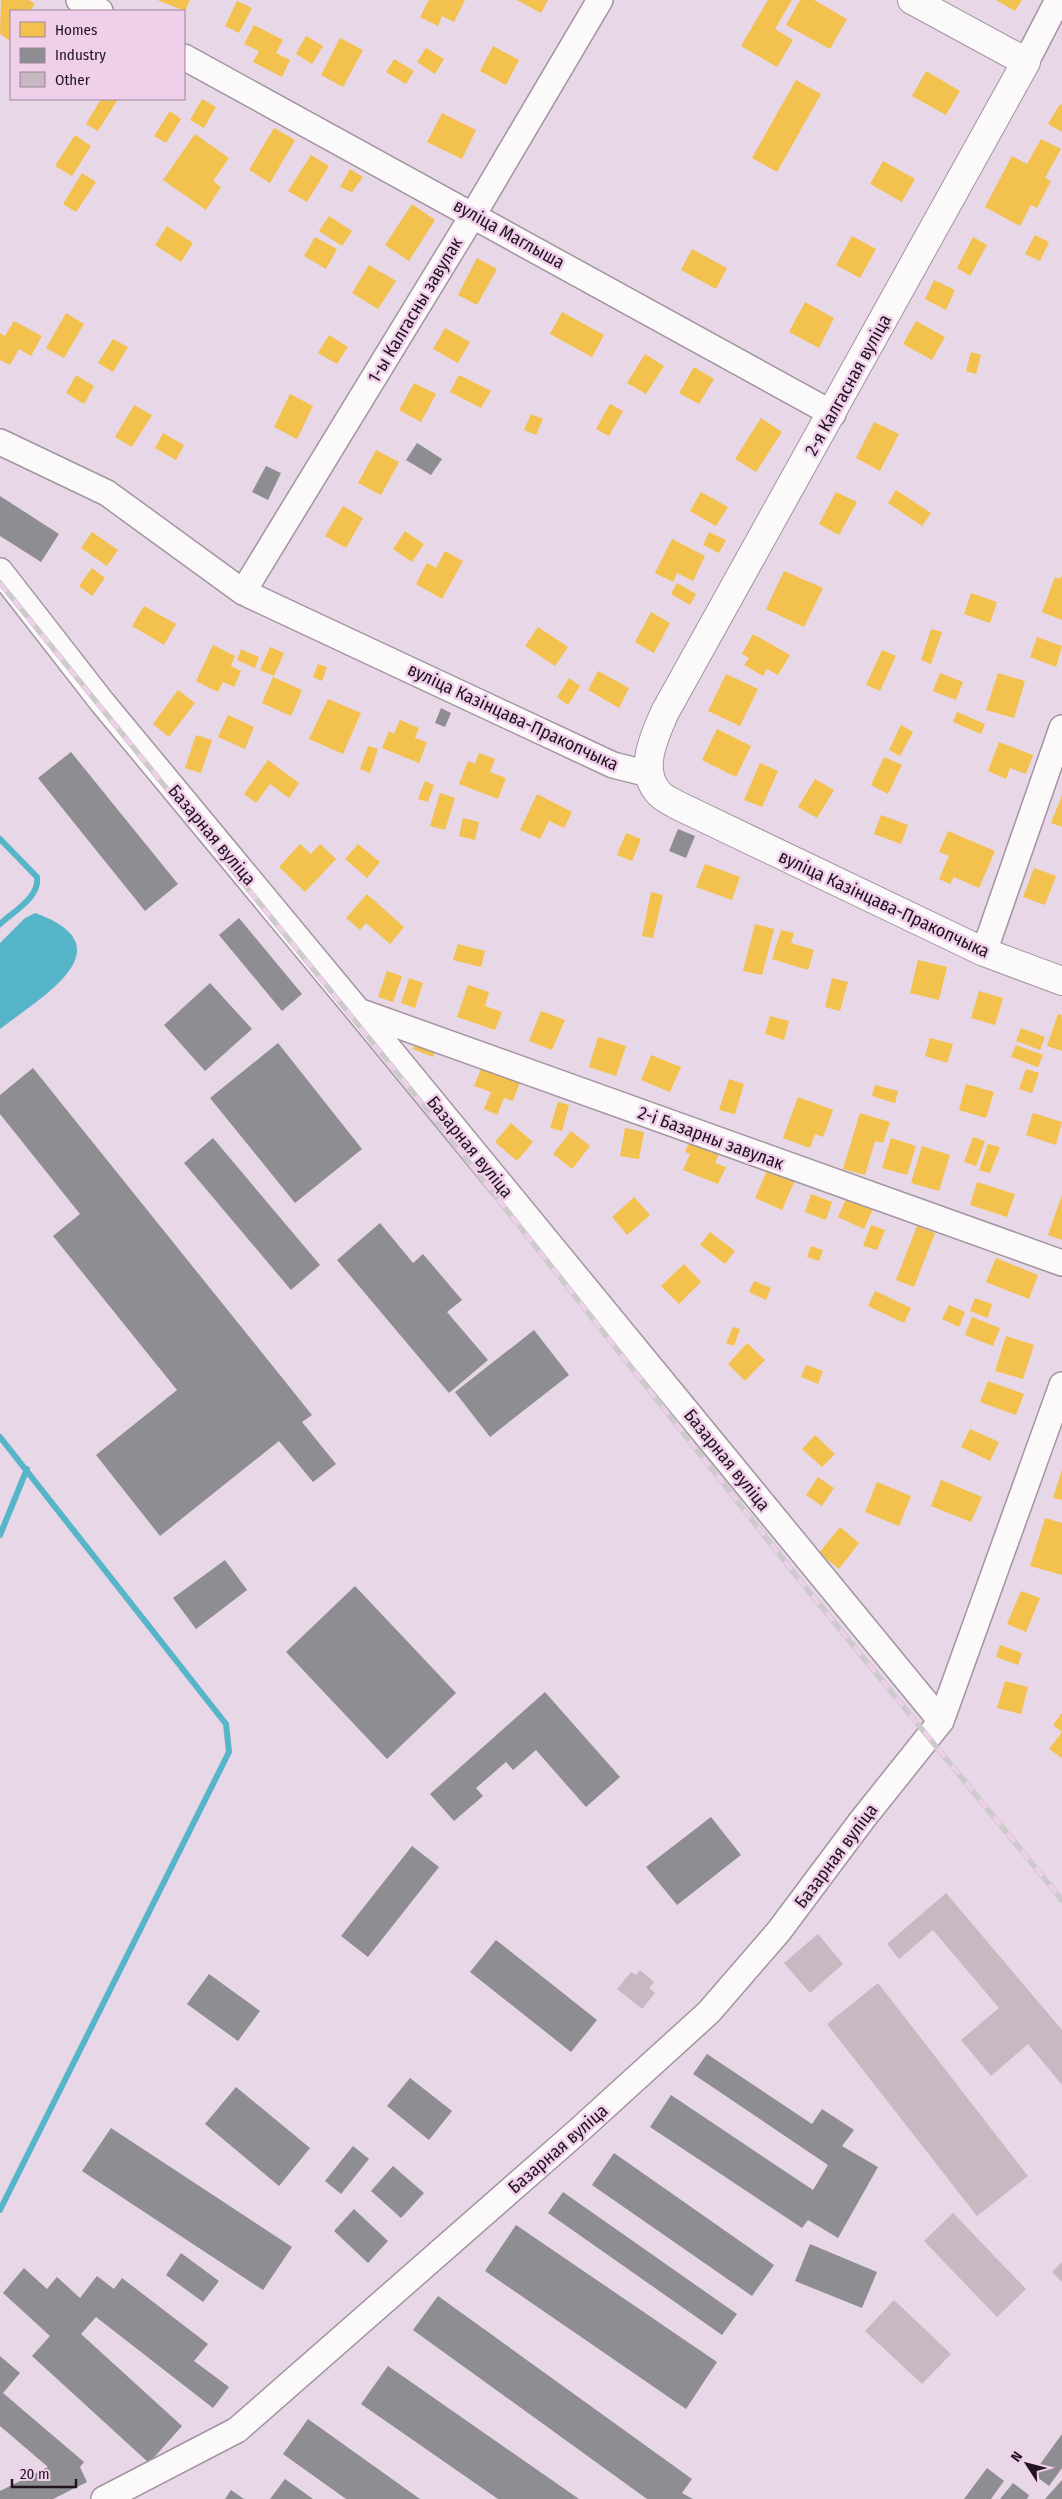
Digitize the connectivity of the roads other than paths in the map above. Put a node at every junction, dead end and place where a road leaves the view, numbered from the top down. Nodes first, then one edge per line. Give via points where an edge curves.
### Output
1 (79, 0) edge
2 (600, 0) edge
3 (912, 0) edge
4 (1058, 0) edge
5 (98, 10) edge
6 (185, 58) edge
7 (1026, 62) junction
8 (473, 214) junction
9 (832, 414) junction
10 (0, 442) edge
11 (0, 571) edge
12 (243, 592) junction
13 (1062, 728) edge
14 (648, 774) junction
15 (984, 952) junction
16 (1062, 981) edge
17 (359, 1012) junction
18 (1062, 1263) edge
19 (1062, 1385) edge
20 (941, 1721) junction
21 (104, 2499) edge

1 - 5 street
2 - 8 street, 1-ы Калгасны завулак
3 - 7 street
4 - 7 street, 2-я Калгасная вуліца
6 - 8 street, вуліца Маглыша
7 - 9 street, 2-я Калгасная вуліца
8 - 9 street, вуліца Маглыша
8 - 12 street, 1-ы Калгасны завулак
9 - 14 street, 2-я Калгасная вуліца via 665,712 651,746
10 - 12 street, вуліца Казінцава-Пракопчыка via 107,492
11 - 17 street, Базарная вуліца via 102,702
12 - 14 street, вуліца Казінцава-Пракопчыка via 613,766
13 - 15 street
14 - 15 street, вуліца Казінцава-Пракопчыка via 658,793 677,805
15 - 16 street, вуліца Казінцава-Пракопчыка
17 - 18 street, 2-і Базарны завулак
17 - 20 street, Базарная вуліца
19 - 20 street, Базарная вуліца
20 - 21 street, Базарная вуліца via 778,1931 709,2012 655,2064 237,2430

